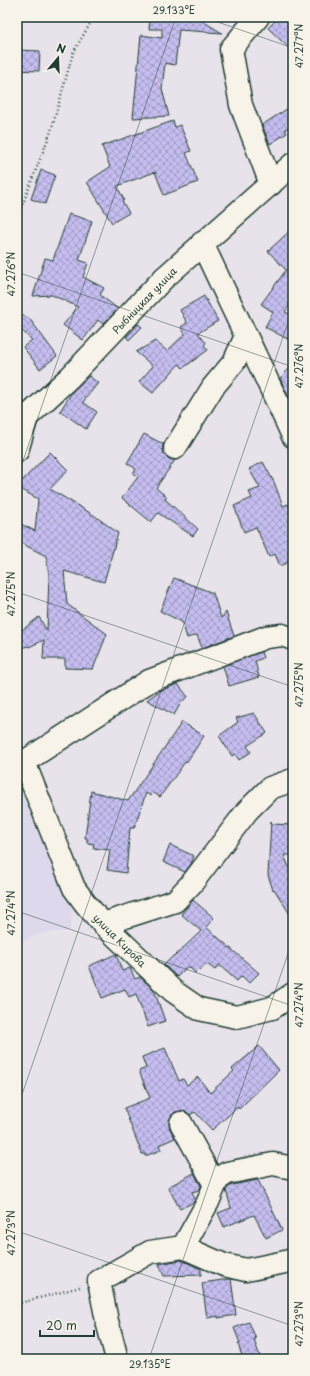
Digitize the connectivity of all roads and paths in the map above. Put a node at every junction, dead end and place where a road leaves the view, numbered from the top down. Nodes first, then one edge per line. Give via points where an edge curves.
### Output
1 (94, 17) edge
2 (258, 17) edge
3 (293, 164) edge
4 (271, 184) junction
5 (17, 215) edge
6 (202, 244) junction
7 (246, 336) junction
8 (293, 436) edge
9 (176, 448) dead end
10 (17, 451) edge
11 (293, 639) edge
12 (21, 759) edge
13 (293, 780) edge
14 (103, 924) junction
15 (293, 994) edge
16 (180, 1123) dead end
17 (293, 1168) edge
18 (215, 1185) junction
19 (183, 1247) junction
20 (293, 1259) edge
21 (99, 1281) junction
22 (17, 1304) edge
23 (117, 1359) edge

1 - 5 path via 73,53 52,131
2 - 4 street via 231,48 241,106
3 - 4 street, Рыбницкая улица
4 - 6 street, Рыбницкая улица
6 - 7 street
6 - 10 street, Рыбницкая улица via 164,278 70,377 27,418
7 - 8 street
7 - 9 street via 234,362 214,387
11 - 12 street via 282,635 266,637 149,681
12 - 14 street, улица Кирова via 74,888
13 - 14 street via 270,788 247,811 192,883 175,901
14 - 15 street, улица Кирова via 173,991 199,1008 237,1017 272,1008
16 - 18 street
17 - 18 street via 273,1164 227,1172
18 - 19 street
19 - 20 street via 224,1265 246,1270 290,1262
19 - 21 street via 150,1252
21 - 22 path
21 - 23 street

